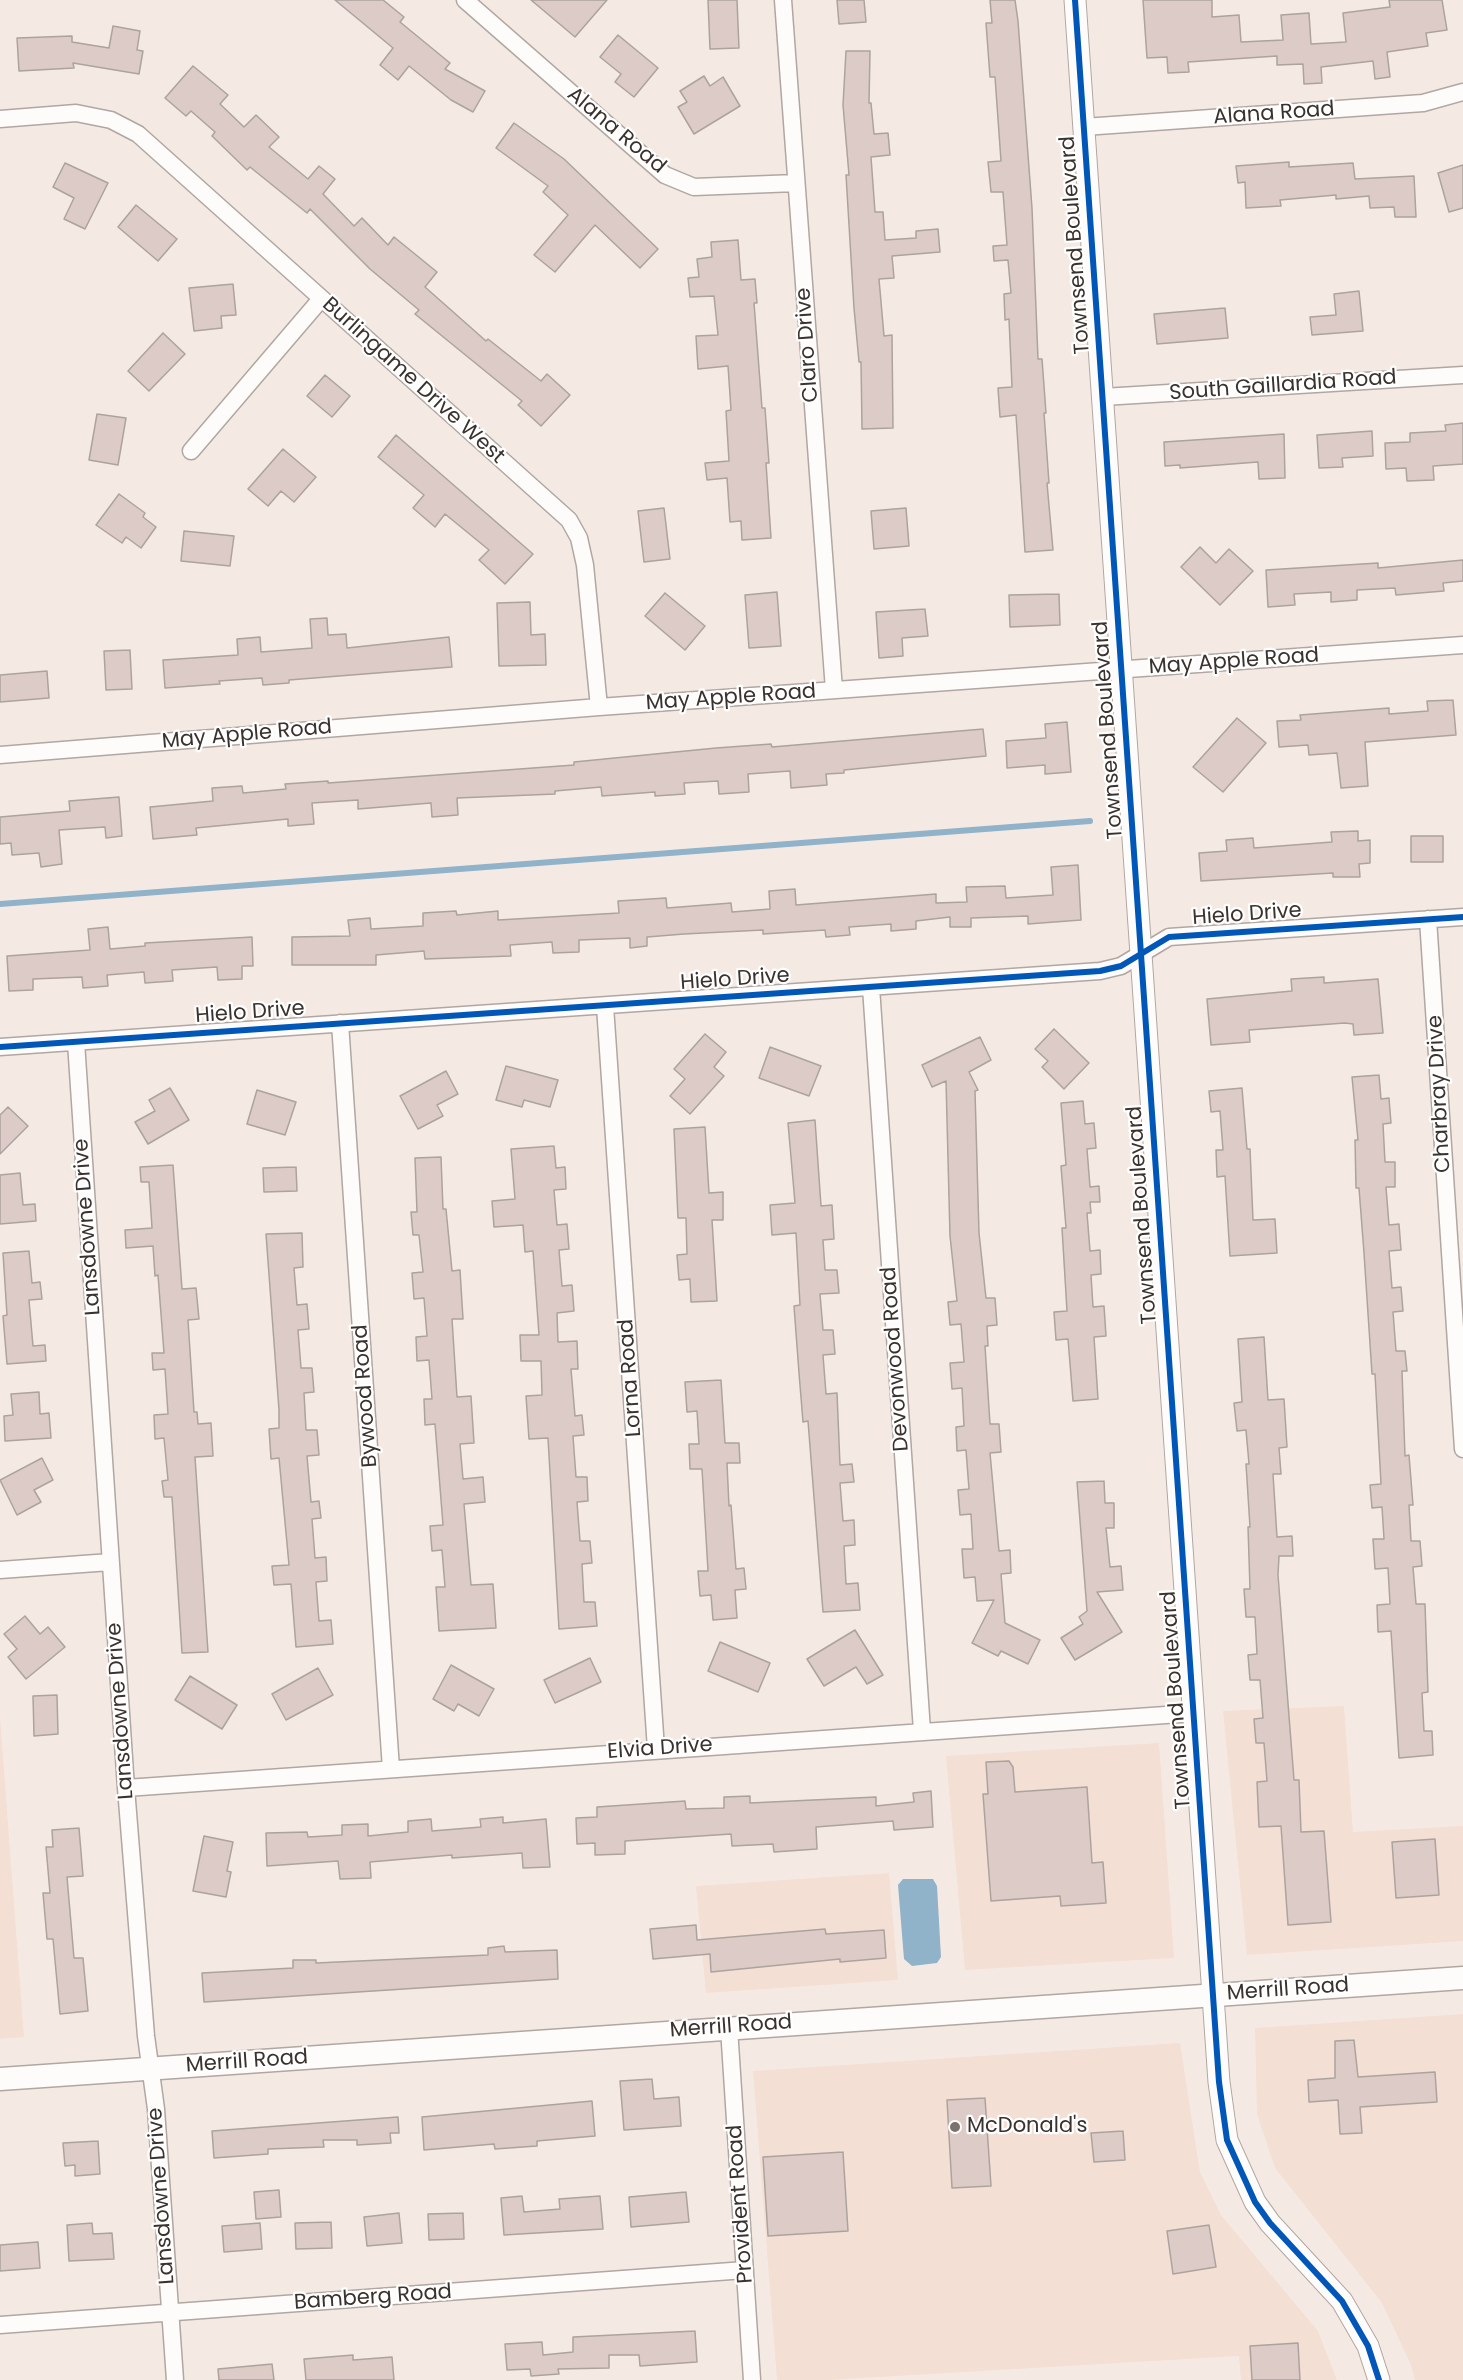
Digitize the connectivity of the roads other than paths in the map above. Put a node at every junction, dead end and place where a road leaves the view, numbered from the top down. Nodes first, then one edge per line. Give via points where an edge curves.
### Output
1 (465, 0) edge
2 (783, 0) edge
3 (1075, 0) edge
4 (1463, 92) edge
5 (0, 119) edge
6 (1084, 127) junction
7 (796, 183) junction
8 (321, 299) junction
9 (1463, 375) edge
10 (1103, 397) junction
11 (191, 451) dead end
12 (1463, 645) edge
13 (1122, 670) junction
14 (834, 690) junction
15 (599, 707) junction
16 (0, 755) edge
17 (1463, 917) edge
18 (1428, 919) junction
19 (1141, 956) junction
20 (872, 987) junction
21 (605, 1006) junction
22 (340, 1023) junction
23 (75, 1042) junction
24 (0, 1047) edge
25 (1456, 1227) edge
26 (1463, 1449) edge
27 (110, 1562) junction
28 (0, 1570) edge
29 (1194, 1713) junction
30 (922, 1731) junction
31 (656, 1749) junction
32 (391, 1769) junction
33 (126, 1788) junction
34 (1463, 1978) edge
35 (1213, 1995) junction
36 (729, 2028) junction
37 (150, 2068) junction
38 (0, 2079) edge
39 (745, 2270) junction
40 (171, 2313) junction
41 (0, 2325) edge
42 (175, 2380) edge
43 (752, 2380) edge
44 (1379, 2380) edge

1 - 7 street, Alana Road via 665,175 694,187
2 - 7 street, Claro Drive
3 - 6 street, Townsend Boulevard
4 - 6 street, Alana Road via 1423,103
5 - 8 street, Burlingame Drive West via 76,113 111,120 138,134
6 - 10 street, Townsend Boulevard
7 - 14 street, Claro Drive
8 - 11 street
8 - 15 street, Burlingame Drive West via 569,520 579,538 585,565
9 - 10 street, South Gaillardia Road
10 - 13 street, Townsend Boulevard
12 - 13 street, May Apple Road
13 - 14 street, May Apple Road
13 - 19 street, Townsend Boulevard
14 - 15 street, May Apple Road
15 - 16 street, May Apple Road
17 - 18 street, Hielo Drive
18 - 19 street, Hielo Drive via 1169,937
18 - 25 street, Charbray Drive
19 - 20 street, Hielo Drive via 1100,971
19 - 29 street, Townsend Boulevard
20 - 21 street, Hielo Drive
20 - 30 street, Devonwood Road
21 - 22 street, Hielo Drive
21 - 31 street, Lorna Road
22 - 23 street, Hielo Drive
22 - 32 street, Bywood Road
23 - 24 street, Hielo Drive
23 - 27 street, Lansdowne Drive
25 - 26 street, Charbray Drive
27 - 28 street
27 - 33 street, Lansdowne Drive
29 - 30 street, Elvia Drive
29 - 35 street, Townsend Boulevard
30 - 31 street, Elvia Drive
31 - 32 street, Elvia Drive
32 - 33 street, Elvia Drive
33 - 37 street, Lansdowne Drive
34 - 35 main road, Merrill Road
35 - 36 main road, Merrill Road
35 - 44 street, Townsend Boulevard via 1227,2140 1255,2202 1270,2223 1342,2301 1368,2346
36 - 37 main road, Merrill Road
36 - 39 street, Provident Road
37 - 38 main road, Merrill Road
37 - 40 street, Lansdowne Drive
39 - 40 street, Bamberg Road
39 - 43 street, Provident Road
40 - 41 street, Bamberg Road
40 - 42 street, Lansdowne Drive

